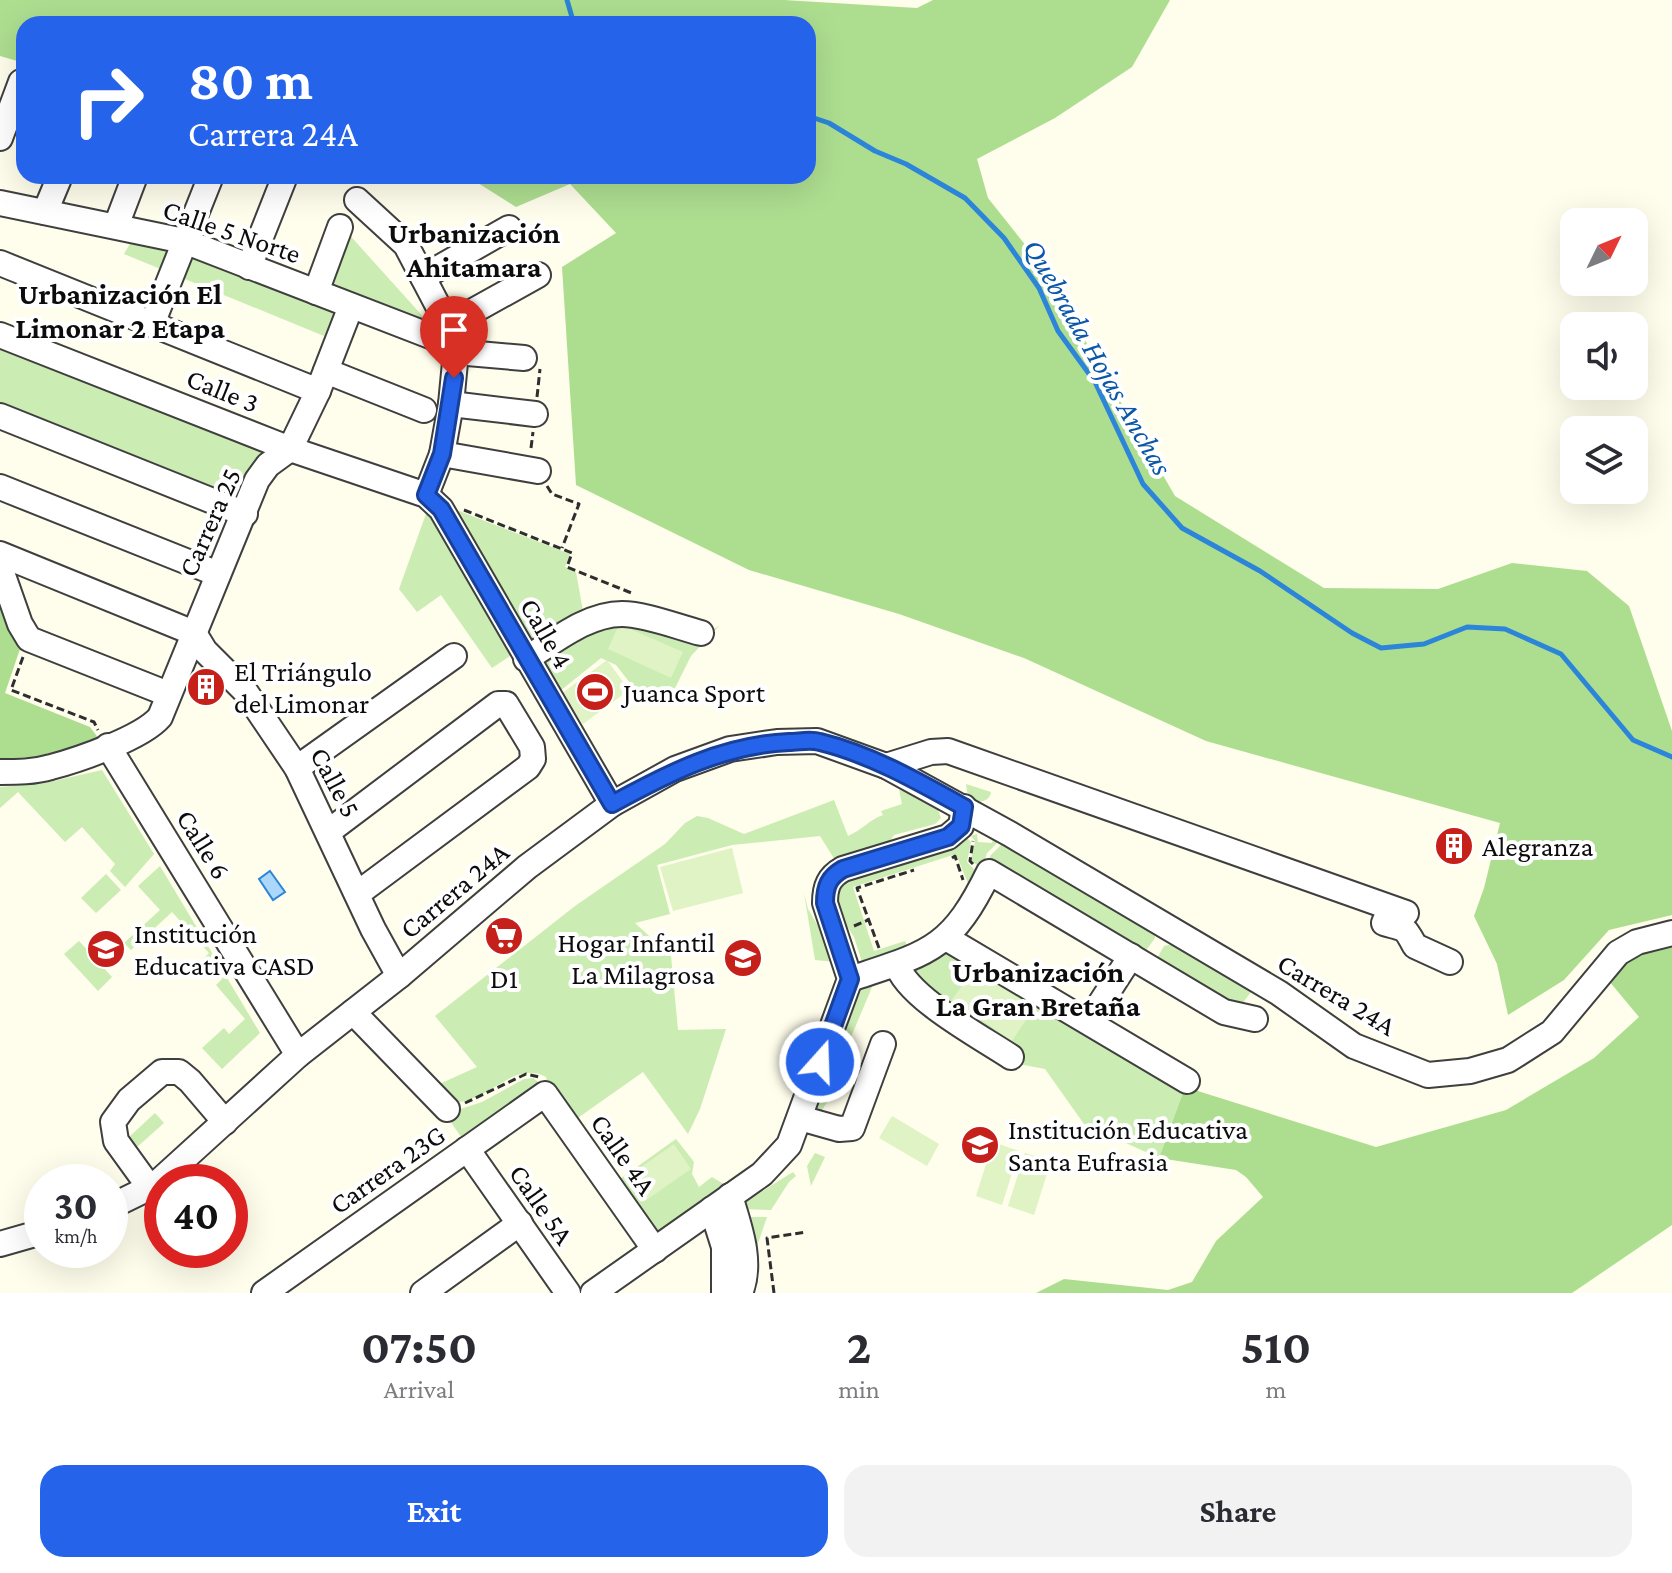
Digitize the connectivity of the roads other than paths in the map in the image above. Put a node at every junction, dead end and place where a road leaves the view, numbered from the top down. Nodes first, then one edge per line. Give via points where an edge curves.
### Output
1 (16, 95) edge
2 (0, 138) edge
3 (57, 184) edge
4 (132, 184) edge
5 (208, 184) edge
6 (282, 184) edge
7 (357, 200) dead end
8 (0, 203) edge
9 (45, 212) junction
10 (116, 226) junction
11 (340, 227) dead end
12 (509, 228) dead end
13 (184, 241) junction
14 (0, 263) edge
15 (249, 267) junction
16 (538, 275) dead end
17 (423, 277) junction
18 (316, 292) junction
19 (351, 306) junction
20 (152, 324) junction
21 (0, 335) edge
22 (447, 338) junction
23 (524, 358) dead end
24 (322, 381) junction
25 (451, 404) junction
26 (424, 410) dead end
27 (535, 414) dead end
28 (0, 416) edge
29 (290, 449) junction
30 (442, 454) junction
31 (538, 471) road end
32 (0, 487) edge
33 (434, 502) junction
34 (245, 514) junction
35 (0, 554) edge
36 (0, 567) edge
37 (218, 574) junction
38 (194, 633) junction
39 (701, 633) dead end
40 (454, 656) dead end
41 (526, 659) junction
42 (168, 694) junction
43 (108, 746) junction
44 (886, 766) junction
45 (297, 768) junction
46 (0, 772) edge
47 (612, 804) junction
48 (962, 817) junction
49 (328, 832) junction
50 (357, 894) junction
51 (1168, 928) junction
52 (1672, 933) edge
53 (946, 938) junction
54 (894, 954) junction
55 (1138, 960) junction
56 (1450, 962) dead end
57 (399, 976) junction
58 (850, 979) junction
59 (353, 1012) junction
60 (1255, 1019) dead end
61 (1089, 1021) junction
62 (883, 1044) dead end
63 (298, 1055) junction
64 (1011, 1057) dead end
65 (1187, 1081) dead end
66 (545, 1094) joint
67 (447, 1109) road end
68 (800, 1118) junction
69 (225, 1122) junction
70 (467, 1149) junction
71 (180, 1164) edge
72 (144, 1180) edge
73 (721, 1202) junction
74 (520, 1223) junction
75 (24, 1237) edge
76 (0, 1244) edge
77 (655, 1250) junction
78 (274, 1290) edge
79 (424, 1293) edge
80 (568, 1293) edge
81 (593, 1293) edge
82 (724, 1293) edge
83 (740, 1293) edge

1 - 2 street
3 - 9 street
4 - 10 street
5 - 13 street
6 - 15 street
7 - 17 street via 406,245
8 - 9 street, Calle 5 Norte
9 - 10 street, Calle 5 Norte
10 - 13 street, Calle 5 Norte
11 - 18 street
12 - 17 street
13 - 15 street, Calle 5 Norte
13 - 20 street
14 - 20 street
15 - 18 street, Calle 5 Norte
16 - 22 street
17 - 22 street
18 - 19 street, Calle 5 Norte
19 - 22 street, Calle 5 Norte
19 - 24 street, Carrera 25
20 - 24 street
21 - 29 street, Calle 3
22 - 23 street, Calle 5 Norte
22 - 25 street
24 - 26 street
24 - 29 street, Carrera 25
25 - 27 street
25 - 30 street
28 - 34 street
29 - 33 street, Calle 3
29 - 34 street, Carrera 25 via 262,472
30 - 31 street
30 - 33 street
32 - 37 street
33 - 41 street, Calle 4
34 - 37 street, Carrera 25
35 - 38 street
36 - 42 street via 29,639
37 - 38 street, Carrera 25
38 - 42 street, Carrera 25
38 - 45 street, Calle 5 via 245,691
39 - 41 street via 625,614 605,615
40 - 45 street
41 - 47 street, Calle 4
42 - 43 street, Carrera 25 via 157,721
43 - 46 street, Carrera 25 via 49,768
43 - 63 street, Calle 6
44 - 47 street, Carrera 24A via 817,741 777,742 730,749 675,769
44 - 48 street, Carrera 24A
44 - 56 street via 948,751 1116,808 1395,910 1384,923 1406,929 1415,946
45 - 49 street, Calle 5
47 - 57 street, Carrera 24A via 527,867
48 - 51 street, Carrera 24A
48 - 58 street via 948,837 833,875 825,903
49 - 50 street, Calle 5
49 - 50 street via 498,704 506,704 532,747 528,767
50 - 57 street, Calle 5
51 - 52 street, Carrera 24A via 1279,993 1354,1046 1428,1075 1508,1060 1552,1032 1618,953
51 - 55 street
53 - 54 street via 929,950
53 - 55 street via 972,906 989,872
53 - 61 street
54 - 58 street
54 - 64 street via 899,973 918,995
55 - 60 street via 1224,1012
55 - 61 street
57 - 59 street, Carrera 24A
58 - 68 street
59 - 63 street, Carrera 24A
59 - 67 street
61 - 65 street
62 - 68 street via 852,1128
63 - 69 street, Carrera 24A
66 - 70 street, Carrera 23G
66 - 77 street, Calle 4A
68 - 73 street via 775,1163
69 - 71 street, Carrera 24A
69 - 72 street via 179,1072 162,1072 113,1122 116,1141
70 - 74 street, Calle 5A
70 - 78 street, Carrera 23G
73 - 77 street
73 - 82 street
73 - 83 street via 743,1240
74 - 79 street
74 - 80 street, Calle 5A
75 - 76 street
77 - 81 street

